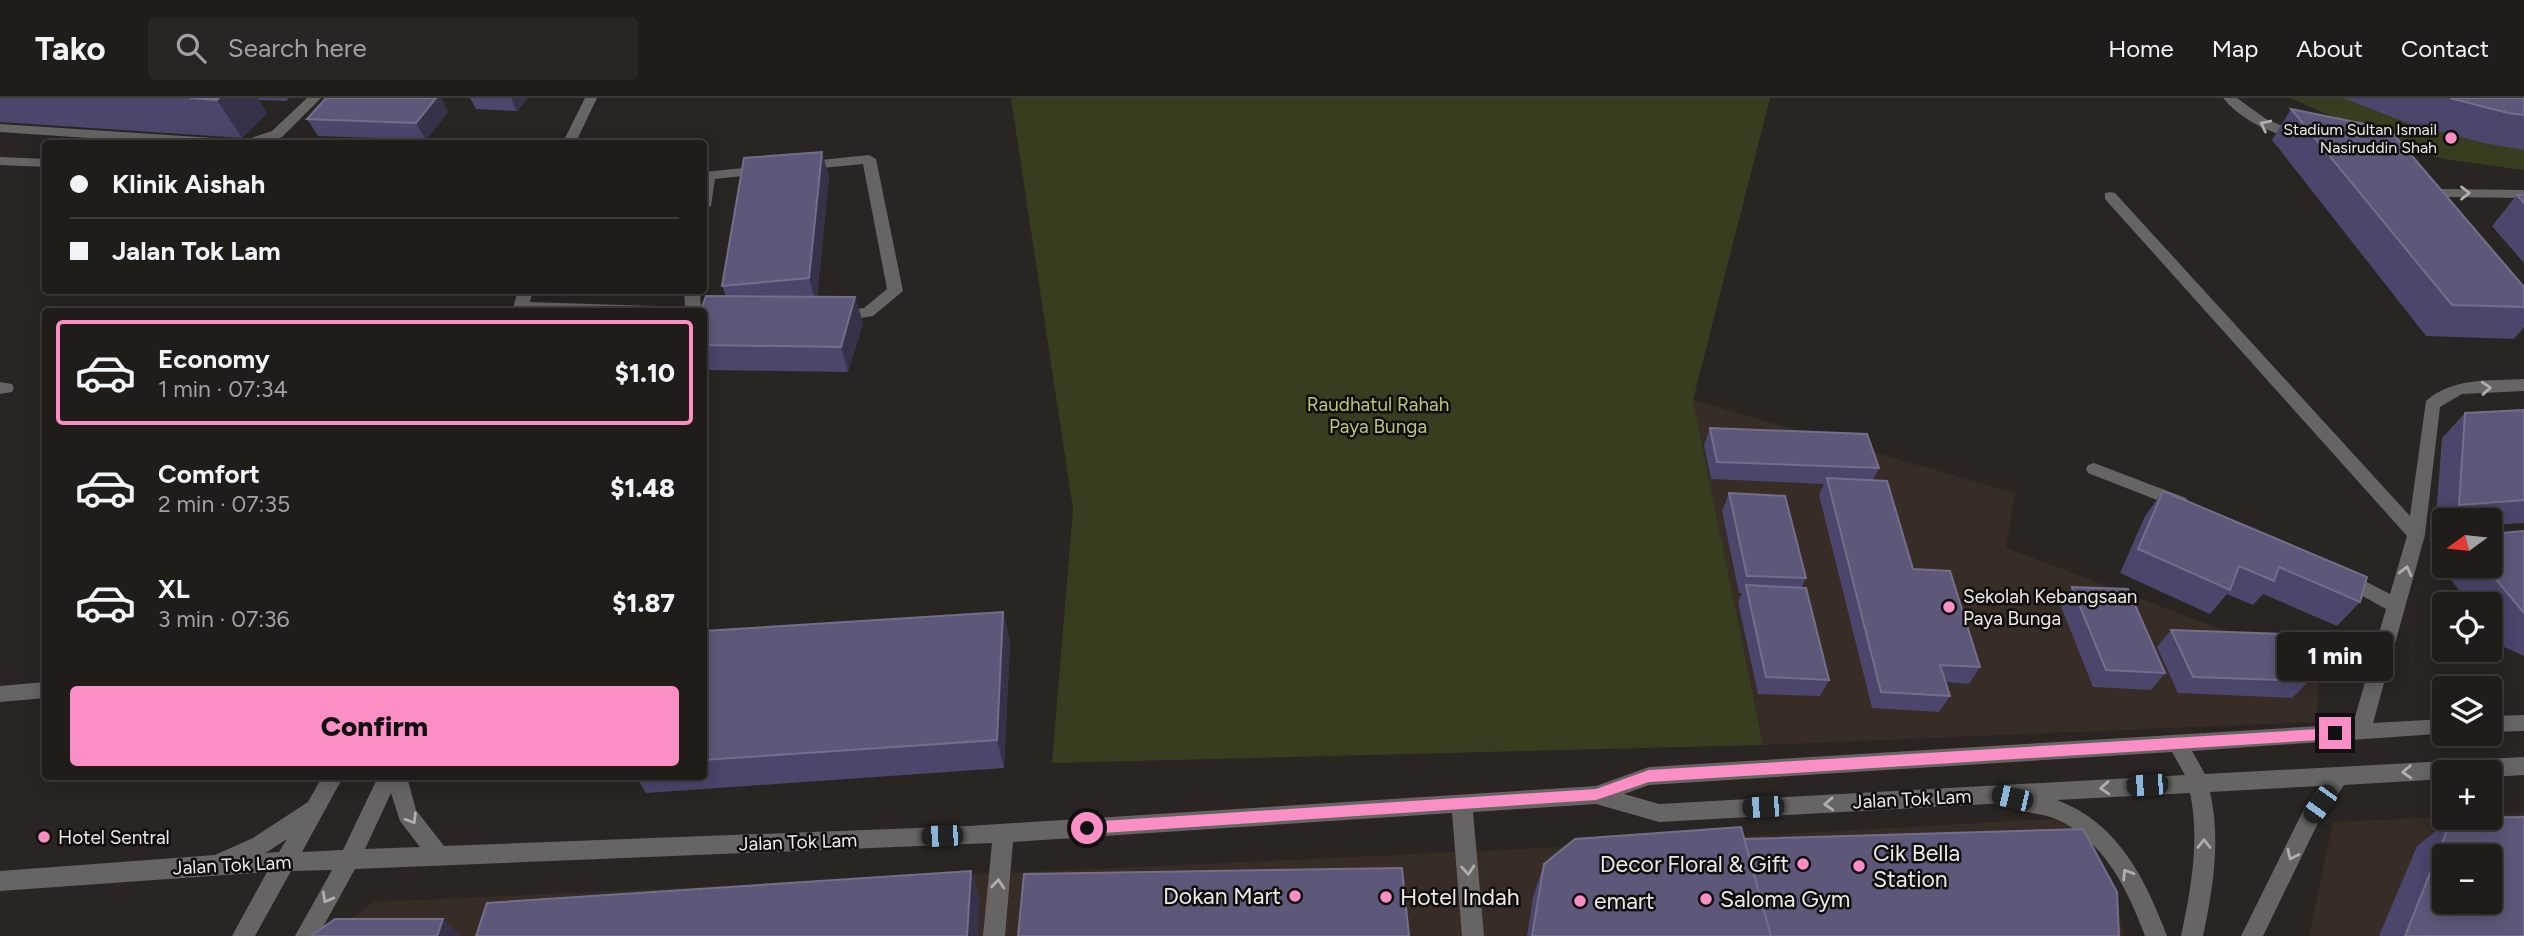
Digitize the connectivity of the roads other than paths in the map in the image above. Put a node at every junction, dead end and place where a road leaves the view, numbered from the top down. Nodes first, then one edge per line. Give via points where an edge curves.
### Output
1 (315, 98) edge
2 (591, 98) edge
3 (2229, 98) edge
4 (0, 128) edge
5 (184, 140) edge
6 (258, 140) edge
7 (570, 140) edge
8 (2316, 140) edge
9 (6, 162) edge
10 (42, 163) edge
11 (0, 176) edge
12 (707, 176) edge
13 (2524, 194) edge
14 (2110, 197) dead end
15 (2455, 215) edge
16 (822, 317) edge
17 (2524, 385) edge
18 (2094, 469) dead end
19 (2192, 508) edge
20 (2416, 535) junction
21 (2325, 568) edge
22 (2398, 607) junction
23 (42, 690) edge
24 (0, 694) edge
25 (2524, 723) edge
26 (2502, 724) edge
27 (2432, 728) edge
28 (2361, 731) junction
29 (2178, 744) junction
30 (2524, 766) edge
31 (2339, 775) junction
32 (331, 780) edge
33 (387, 780) edge
34 (398, 780) edge
35 (2198, 782) junction
36 (1596, 794) junction
37 (1995, 794) junction
38 (1462, 803) junction
39 (318, 805) junction
40 (1003, 833) junction
41 (439, 856) junction
42 (349, 860) junction
43 (285, 862) junction
44 (207, 865) junction
45 (0, 881) edge
46 (243, 936) edge
47 (306, 936) edge
48 (994, 936) edge
49 (1473, 936) edge
50 (2156, 936) edge
51 (2192, 936) edge
52 (2252, 936) edge

1 - 6 street via 277,134
2 - 7 street
8 -> 3 street via 2278,132 2250,118
4 - 5 street
9 - 10 street
9 - 11 street
12 - 16 street via 869,159 895,291 868,312
15 -> 13 street via 2434,190
14 - 20 street
20 -> 17 street via 2432,405 2455,390
18 - 19 street
22 -> 20 street
21 - 22 street
22 - 28 street
23 - 24 street
25 - 26 street
27 - 28 street, Jalan Tok Lam
28 - 29 street, Jalan Tok Lam
29 - 35 street
29 - 36 street, Jalan Tok Lam via 1649,776
30 -> 31 street, Jalan Tok Lam
31 - 35 street, Jalan Tok Lam
31 -> 52 street via 2310,818
32 - 39 street
33 - 42 street
34 -> 41 street via 407,814
35 -> 37 street, Jalan Tok Lam
51 -> 35 street via 2206,843
37 -> 36 street, Jalan Tok Lam via 1659,813
36 - 38 street, Jalan Tok Lam
50 -> 37 street via 2138,892 2102,839 2067,813
38 - 40 street, Jalan Tok Lam
38 -> 49 street
39 - 43 street
39 - 44 street via 260,845
40 - 41 street, Jalan Tok Lam
48 -> 40 street
41 - 42 street, Jalan Tok Lam
42 - 43 street, Jalan Tok Lam
42 -> 47 street
43 - 44 street, Jalan Tok Lam
43 - 46 street
44 - 45 street, Jalan Tok Lam

